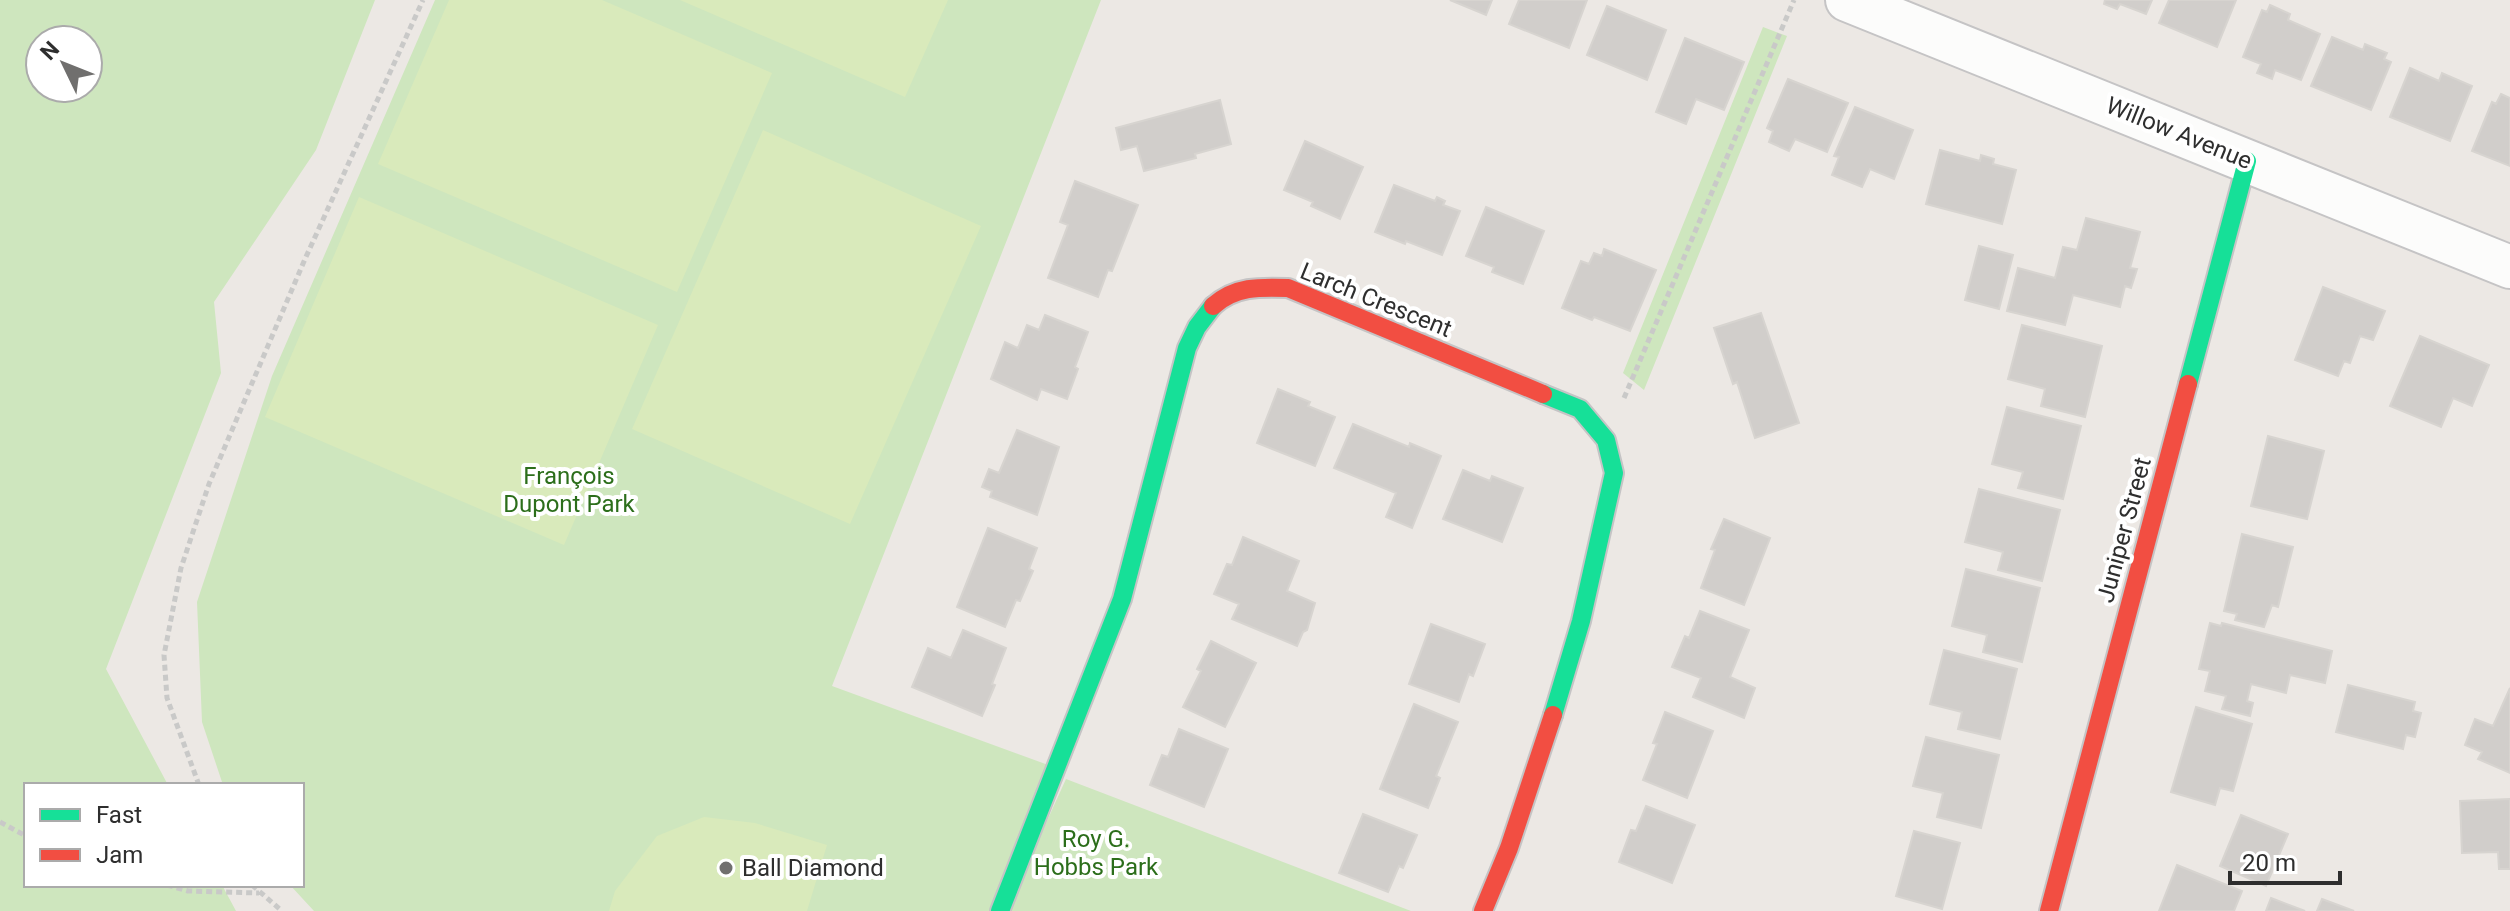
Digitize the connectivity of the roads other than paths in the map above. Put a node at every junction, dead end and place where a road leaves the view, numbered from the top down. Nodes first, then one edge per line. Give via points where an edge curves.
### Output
1 (1847, 0) edge
2 (2247, 161) junction
3 (2510, 267) edge
4 (1000, 911) edge
5 (1483, 911) edge
6 (2049, 911) edge

1 - 2 street, Willow Avenue
2 - 3 street, Willow Avenue
2 - 6 street, Juniper Street
4 - 5 street, Larch Crescent via 1122,599 1197,322 1215,303 1249,288 1288,288 1580,409 1606,440 1614,473 1581,621 1540,760

